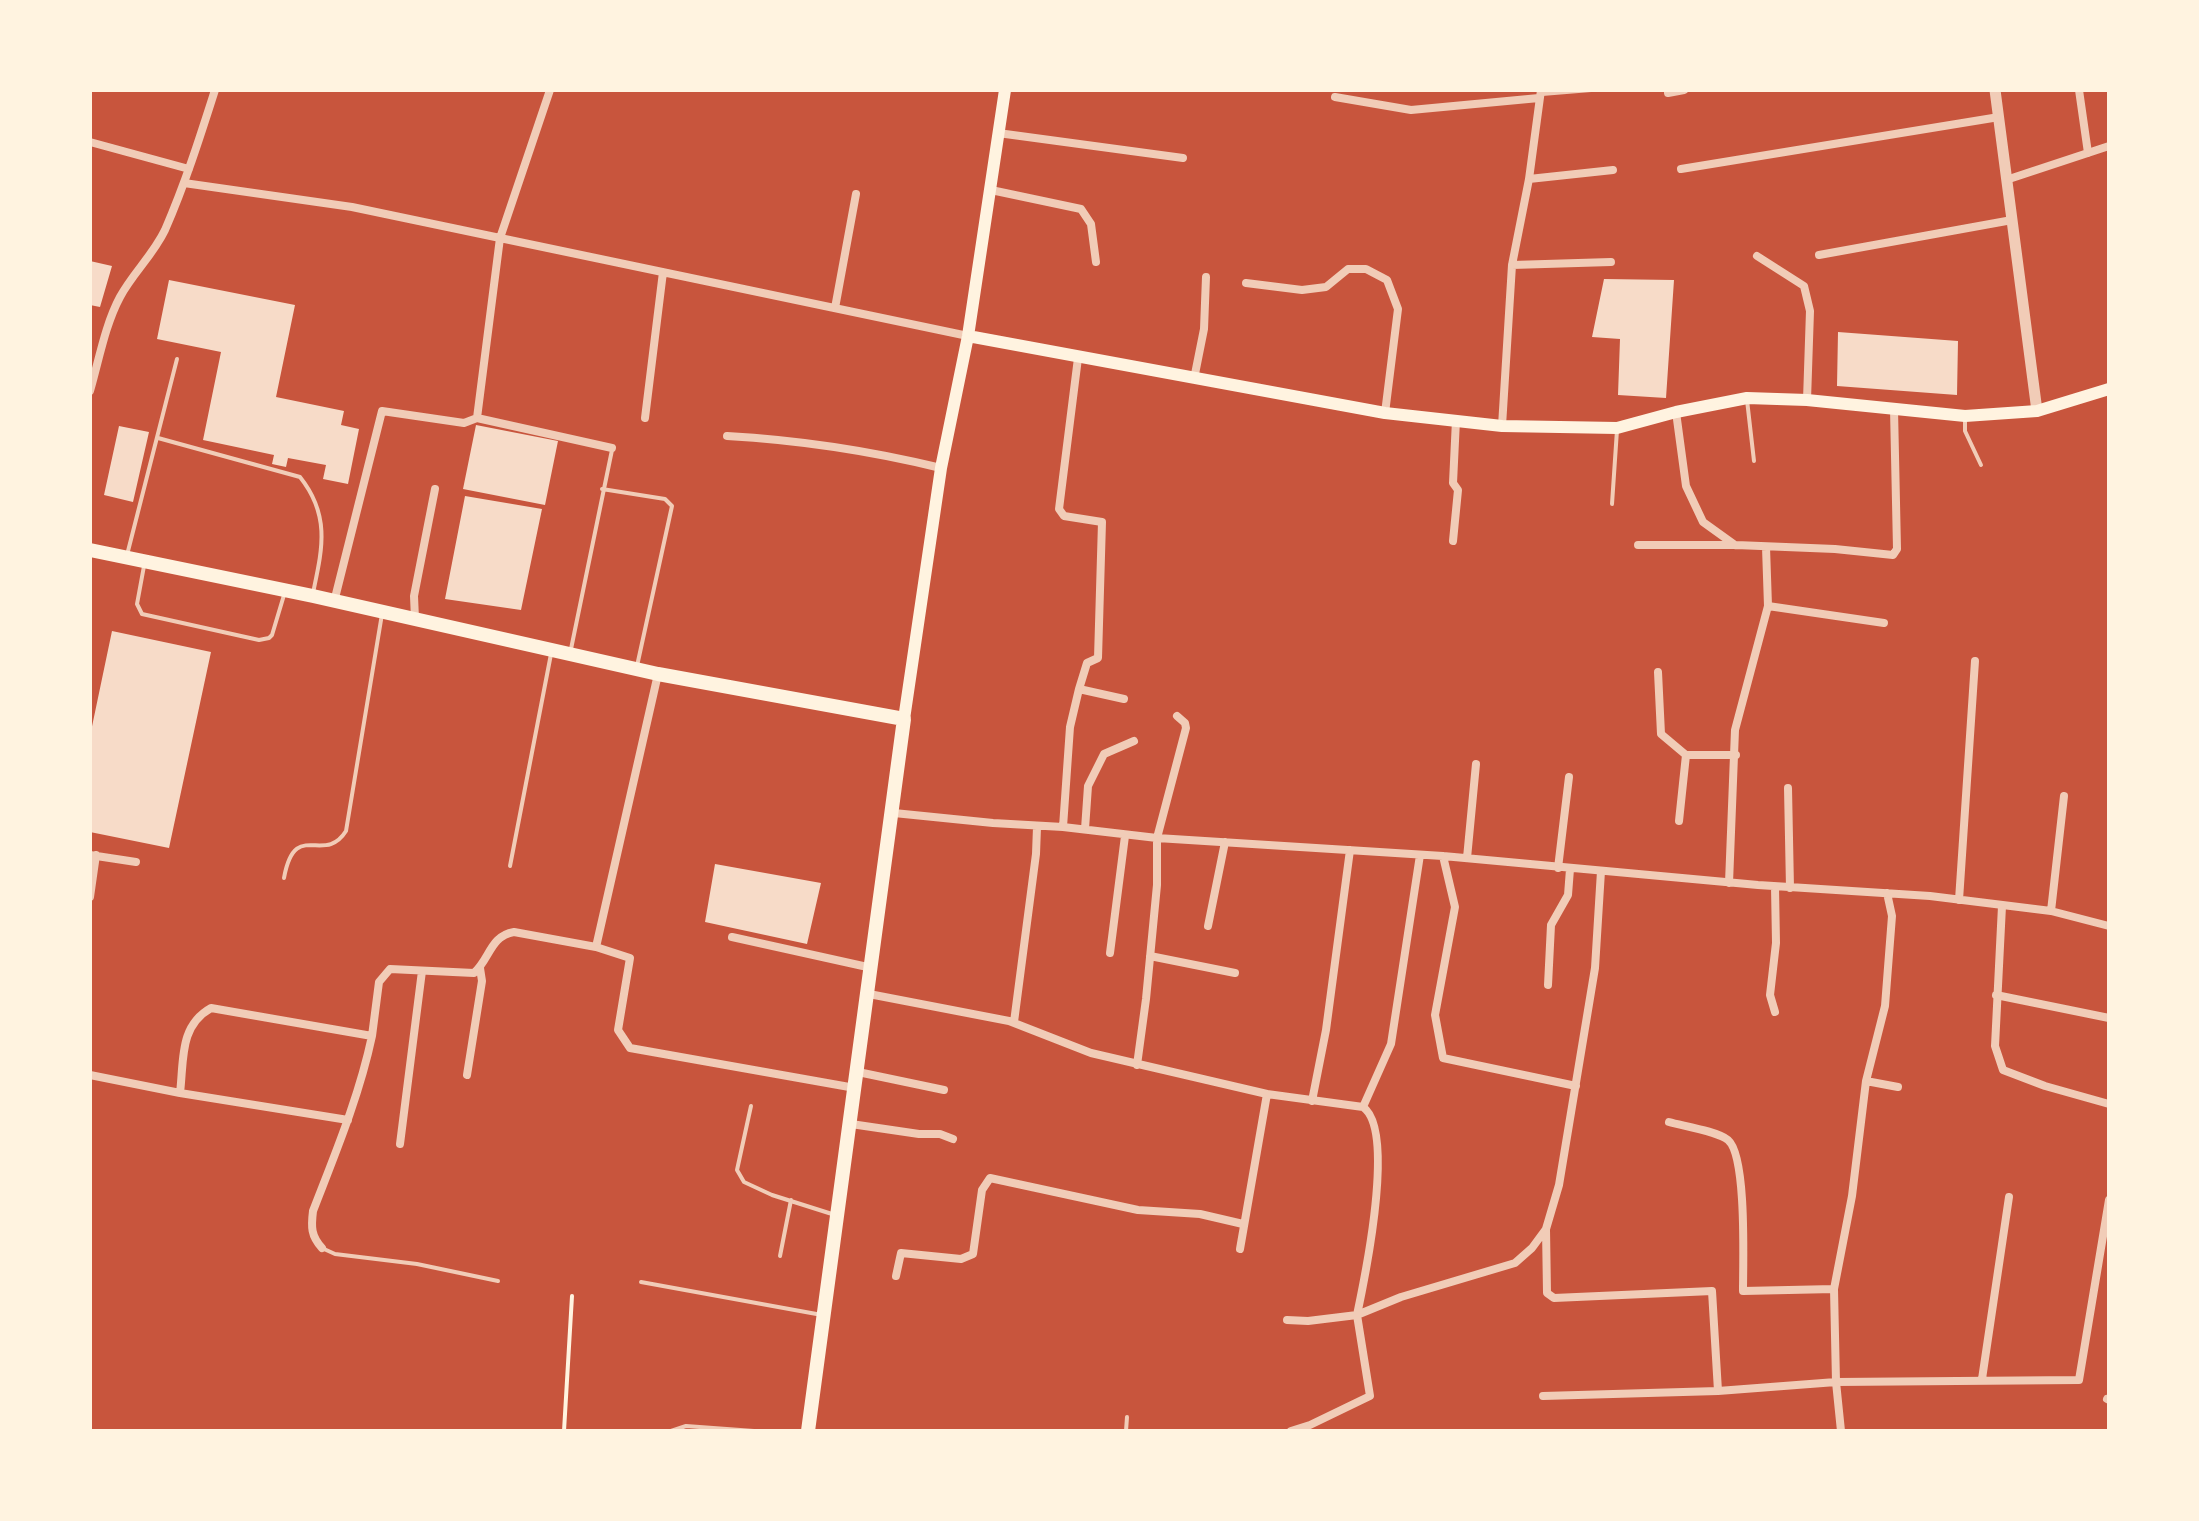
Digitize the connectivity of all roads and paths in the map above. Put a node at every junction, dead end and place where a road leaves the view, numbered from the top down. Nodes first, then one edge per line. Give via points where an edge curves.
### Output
1 (215, 90) edge
2 (550, 90) edge
3 (1005, 90) edge
4 (1591, 90) edge
5 (1684, 90) edge
6 (1995, 90) edge
7 (2079, 90) edge
8 (1668, 93) dead end
9 (1540, 94) edge
10 (1335, 97) dead end
11 (1999, 117) junction
12 (998, 133) junction
13 (90, 142) edge
14 (2109, 146) edge
15 (2088, 153) junction
16 (1183, 158) dead end
17 (189, 169) junction
18 (1681, 169) dead end
19 (1613, 170) dead end
20 (1529, 179) junction
21 (2009, 179) junction
22 (184, 183) junction
23 (991, 190) junction
24 (856, 194) dead end
25 (2012, 220) junction
26 (500, 238) junction
27 (1819, 255) dead end
28 (1757, 256) dead end
29 (1096, 262) dead end
30 (1611, 262) dead end
31 (1512, 265) junction
32 (663, 272) junction
33 (1206, 277) dead end
34 (1246, 283) dead end
35 (835, 308) junction
36 (968, 336) junction
37 (1078, 358) junction
38 (177, 359) dead end
39 (1194, 379) junction
40 (2109, 389) edge
41 (90, 391) edge
42 (1747, 398) junction
43 (1807, 400) junction
44 (1894, 409) junction
45 (2041, 410) junction
46 (1676, 412) junction
47 (1385, 413) junction
48 (1965, 416) junction
49 (477, 418) junction
50 (645, 418) dead end
51 (1456, 420) junction
52 (1502, 426) junction
53 (1617, 428) junction
54 (727, 436) dead end
55 (158, 438) junction
56 (612, 448) joint
57 (1754, 461) dead end
58 (1981, 465) dead end
59 (941, 468) junction
60 (435, 489) dead end
61 (602, 489) junction
62 (1612, 504) dead end
63 (1453, 541) dead end
64 (1638, 545) dead end
65 (1736, 545) junction
66 (1766, 547) junction
67 (90, 550) edge
68 (126, 559) junction
69 (145, 563) junction
70 (285, 592) junction
71 (313, 596) junction
72 (334, 602) junction
73 (1768, 606) junction
74 (382, 612) junction
75 (415, 619) junction
76 (1884, 623) dead end
77 (552, 652) junction
78 (569, 655) junction
79 (1975, 661) dead end
80 (637, 668) junction
81 (1658, 672) dead end
82 (658, 674) junction
83 (1079, 689) junction
84 (1124, 699) dead end
85 (1177, 716) dead end
86 (904, 719) junction
87 (1134, 741) dead end
88 (1686, 755) junction
89 (1736, 755) junction
90 (1476, 764) dead end
91 (1569, 777) dead end
92 (1788, 788) dead end
93 (2064, 796) dead end
94 (894, 813) junction
95 (1679, 821) dead end
96 (1037, 827) junction
97 (1063, 827) junction
98 (1085, 829) junction
99 (1125, 836) junction
100 (1157, 838) junction
101 (1225, 842) junction
102 (1350, 850) junction
103 (93, 855) edge
104 (1420, 855) junction
105 (1443, 856) junction
106 (1467, 858) junction
107 (136, 862) dead end
108 (510, 866) dead end
109 (1558, 868) junction
110 (1570, 869) junction
111 (1601, 871) junction
112 (284, 878) dead end
113 (1729, 883) junction
114 (1775, 887) junction
115 (1790, 888) junction
116 (1887, 893) junction
117 (90, 897) edge
118 (1959, 900) junction
119 (2002, 906) junction
120 (2051, 911) junction
121 (1208, 926) dead end
122 (2109, 926) edge
123 (732, 937) dead end
124 (596, 947) junction
125 (1110, 953) dead end
126 (1150, 956) junction
127 (480, 968) junction
128 (872, 968) junction
129 (422, 971) junction
130 (1235, 973) dead end
131 (1548, 985) dead end
132 (869, 994) junction
133 (1996, 995) junction
134 (1775, 1012) dead end
135 (2109, 1018) edge
136 (1014, 1022) junction
137 (372, 1036) junction
138 (1137, 1065) junction
139 (858, 1072) junction
140 (90, 1075) edge
141 (467, 1075) dead end
142 (1866, 1081) junction
143 (1576, 1086) junction
144 (1898, 1087) dead end
145 (856, 1088) junction
146 (944, 1090) dead end
147 (180, 1093) junction
148 (1267, 1094) junction
149 (1312, 1101) junction
150 (2109, 1104) edge
151 (751, 1106) dead end
152 (1363, 1107) junction
153 (348, 1120) junction
154 (1669, 1122) dead end
155 (851, 1124) junction
156 (953, 1139) dead end
157 (400, 1144) dead end
158 (2009, 1197) dead end
159 (791, 1200) junction
160 (2109, 1200) edge
161 (838, 1216) junction
162 (1243, 1224) junction
163 (1546, 1229) junction
164 (322, 1248) joint
165 (1240, 1249) dead end
166 (780, 1256) dead end
167 (896, 1276) dead end
168 (498, 1281) dead end
169 (641, 1282) dead end
170 (1834, 1289) junction
171 (572, 1296) dead end
172 (1357, 1315) junction
173 (824, 1316) junction
174 (1287, 1320) dead end
175 (1982, 1379) junction
176 (1836, 1382) junction
177 (1718, 1391) junction
178 (1543, 1396) dead end
179 (1127, 1417) dead end
180 (564, 1431) edge
181 (671, 1431) edge
182 (754, 1431) edge
183 (808, 1431) edge
184 (1126, 1431) edge
185 (1291, 1431) edge
186 (1841, 1431) edge

1 - 17 street
2 - 26 street
3 - 12 main road
4 - 9 lane
5 - 8 street
6 - 11 street
7 - 15 street
9 - 10 street via 1411,110
9 - 20 street
11 - 18 street
11 - 21 street
12 - 16 street
12 - 23 main road
13 - 17 street
14 - 15 street
15 - 21 street
17 - 22 street
19 - 20 street
20 - 31 street
21 - 25 street
22 - 26 street via 352,207
22 - 41 street via 154,252 110,320
23 - 29 street via 1081,209 1091,224
23 - 36 main road
24 - 35 street
25 - 27 street
25 - 45 street
26 - 32 street
26 - 49 street
28 - 43 street via 1804,286 1810,311
30 - 31 street
31 - 52 street
32 - 35 street
32 - 50 street
33 - 39 street via 1204,329
34 - 47 street via 1302,290 1326,287 1348,269 1366,269 1387,280 1398,309
35 - 36 street
36 - 37 main road
36 - 59 main road
37 - 39 main road
37 - 83 street via 1059,509 1064,516 1102,522 1098,658 1087,663
38 - 55 lane
39 - 47 main road
40 - 45 main road
42 - 43 main road
42 - 46 main road
42 - 57 lane
43 - 44 main road
44 - 48 main road
44 - 66 street via 1896,553
45 - 48 main road
46 - 53 main road
46 - 65 street via 1686,486 1703,522
47 - 51 main road
48 - 58 lane via 1965,431
49 - 56 street
49 - 72 street via 464,423 385,410 379,415
51 - 52 main road
51 - 63 street
52 - 53 main road
53 - 62 lane
54 - 59 street via 889,455
55 - 68 lane
55 - 71 lane via 300,477 316,507 324,546
56 - 61 lane
59 - 86 main road
60 - 75 street via 414,596
61 - 78 lane
61 - 80 lane via 665,499 672,506
64 - 65 street
65 - 66 street
66 - 73 street
67 - 68 main road
68 - 69 main road
69 - 70 main road
69 - 70 lane via 137,604 142,614 259,640 272,635
70 - 71 main road
71 - 72 main road
72 - 74 main road
73 - 76 street
73 - 89 street via 1735,730
74 - 75 main road
74 - 112 lane via 346,831 331,845 295,848 287,858
75 - 77 main road
77 - 78 main road
77 - 108 lane
78 - 80 main road
79 - 118 street
80 - 82 main road
81 - 88 street via 1661,734
82 - 86 main road
82 - 124 street
83 - 84 street
83 - 97 street via 1070,727
85 - 100 street via 1186,728
86 - 94 main road
87 - 98 street via 1104,754 1088,786
88 - 89 street
88 - 95 street
89 - 113 street
90 - 106 street
91 - 109 street
92 - 115 street
93 - 120 street
94 - 96 street
94 - 128 main road
96 - 97 street
96 - 136 street
97 - 98 street
98 - 99 street
99 - 100 street
99 - 125 street
100 - 101 street
100 - 126 street
101 - 102 street
101 - 121 street
102 - 104 street
102 - 149 street
103 - 107 street
103 - 117 street
104 - 105 street
104 - 152 street via 1391,1044
105 - 106 street
105 - 143 street via 1455,907 1435,1015 1443,1058
106 - 109 street
109 - 110 street
110 - 111 street
110 - 131 street via 1568,895 1551,925
111 - 113 street
111 - 143 street via 1595,968
113 - 114 street
114 - 115 street
114 - 134 street via 1770,995
115 - 116 street
116 - 118 street
116 - 142 street via 1892,916 1885,1006
118 - 119 street
119 - 120 street
119 - 133 street
120 - 122 street
123 - 128 street
124 - 127 street via 514,932 496,939
124 - 145 street via 630,958 618,1030 630,1048
126 - 130 street
126 - 138 street
127 - 129 street via 467,975
127 - 141 street
128 - 132 main road
129 - 137 street via 390,969 384,974
129 - 157 street
132 - 136 street
132 - 139 main road
133 - 135 street
133 - 150 street via 1995,1046 2003,1070
136 - 138 street
137 - 147 street via 211,1008 188,1030
137 - 153 street
138 - 148 street
139 - 145 main road
139 - 146 street
140 - 147 street
142 - 144 street
142 - 170 street
143 - 163 street
145 - 155 main road
147 - 153 street
148 - 149 street
148 - 162 street
149 - 152 street
151 - 159 lane via 737,1170 744,1182
152 - 172 street via 1374,1121 1379,1181
153 - 164 street via 313,1211 314,1239
154 - 170 street via 1724,1137 1734,1147 1742,1193 1743,1291
155 - 156 street
155 - 161 main road
158 - 175 street
159 - 161 lane
159 - 166 lane
160 - 175 street via 2079,1380
161 - 173 main road
162 - 165 street
162 - 167 street via 1200,1214 1138,1210 990,1178 982,1190 973,1254 961,1259 901,1253
163 - 172 street via 1515,1263
163 - 177 street via 1546,1285 1554,1298 1712,1291
164 - 168 lane
169 - 173 lane
170 - 176 street
171 - 180 path
172 - 174 street
172 - 185 street via 1370,1396
173 - 183 main road
175 - 176 street
176 - 177 street
176 - 186 street
177 - 178 street
179 - 184 lane
181 - 182 lane via 686,1426

